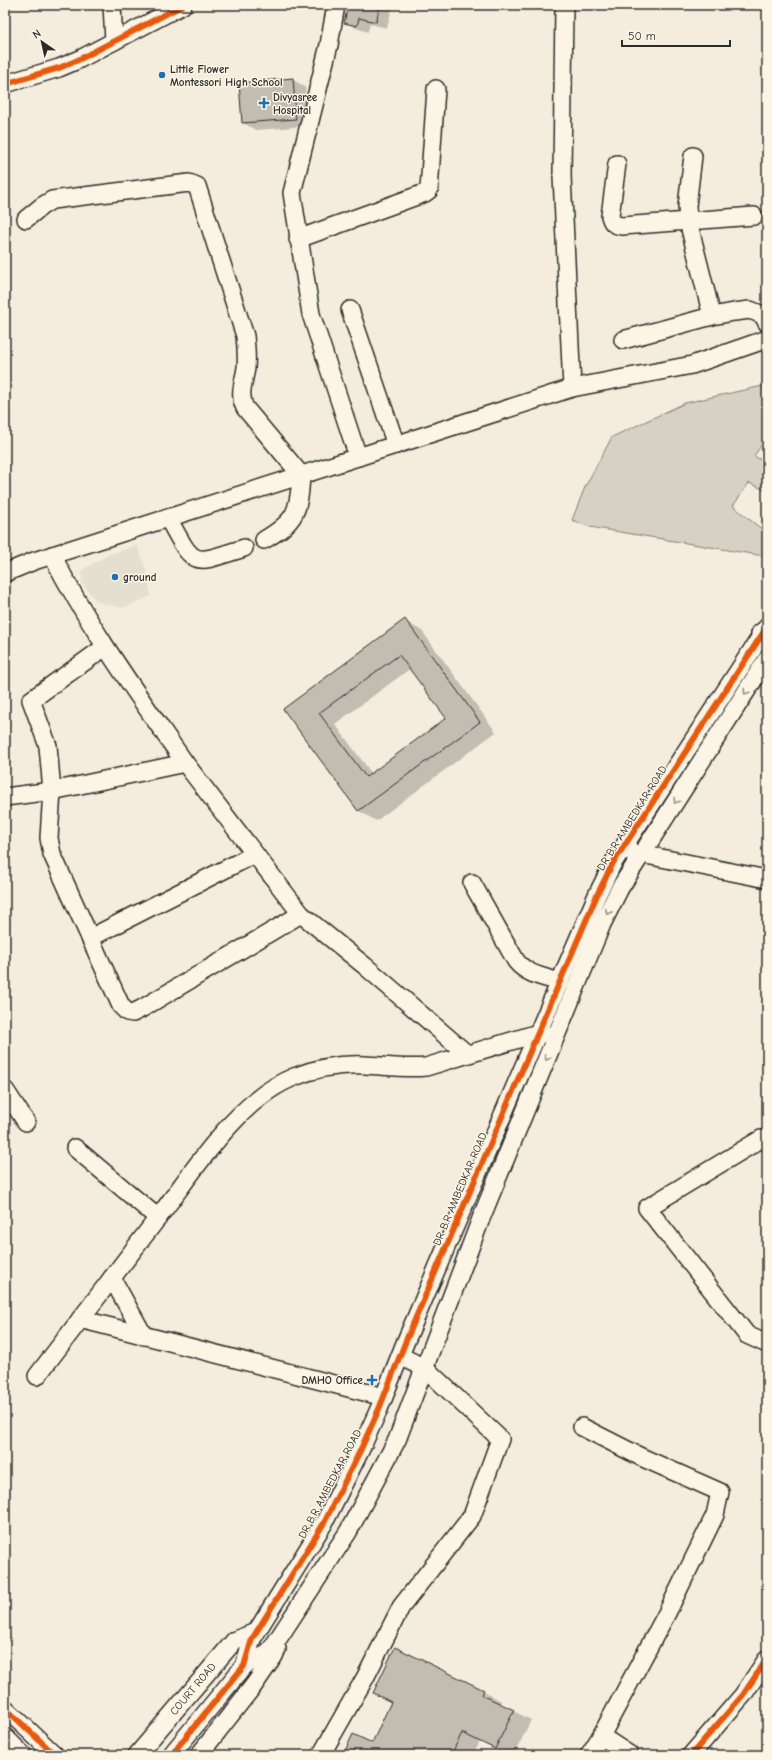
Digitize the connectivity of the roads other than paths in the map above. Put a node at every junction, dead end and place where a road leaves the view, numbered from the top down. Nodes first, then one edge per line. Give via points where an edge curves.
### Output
1 (112, 5) edge
2 (183, 5) edge
3 (336, 5) edge
4 (564, 5) edge
5 (114, 41) junction
6 (5, 84) edge
7 (436, 89) dead end
8 (693, 156) dead end
9 (617, 164) dead end
10 (754, 216) dead end
11 (26, 219) dead end
12 (688, 221) junction
13 (298, 238) junction
14 (350, 310) dead end
15 (712, 316) junction
16 (767, 323) edge
17 (767, 339) edge
18 (623, 340) dead end
19 (572, 388) junction
20 (396, 445) junction
21 (358, 457) junction
22 (301, 475) junction
23 (168, 518) junction
24 (264, 540) dead end
25 (244, 548) dead end
26 (52, 555) junction
27 (5, 572) edge
28 (765, 632) edge
29 (105, 647) junction
30 (767, 659) edge
31 (185, 764) junction
32 (52, 791) junction
33 (5, 797) edge
34 (622, 850) junction
35 (255, 854) junction
36 (642, 855) junction
37 (767, 879) edge
38 (472, 883) dead end
39 (301, 914) junction
40 (90, 938) junction
41 (560, 982) junction
42 (538, 1033) junction
43 (556, 1036) junction
44 (467, 1054) junction
45 (5, 1090) edge
46 (26, 1122) dead end
47 (761, 1139) dead end
48 (75, 1148) dead end
49 (158, 1218) junction
50 (112, 1278) junction
51 (80, 1320) junction
52 (144, 1336) junction
53 (767, 1344) edge
54 (400, 1356) junction
55 (425, 1368) junction
56 (37, 1376) dead end
57 (384, 1397) junction
58 (582, 1427) dead end
59 (256, 1632) junction
60 (275, 1643) junction
61 (767, 1659) edge
62 (240, 1671) junction
63 (5, 1708) edge
64 (601, 1736) junction
65 (5, 1737) edge
66 (23, 1755) edge
67 (55, 1755) edge
68 (137, 1755) edge
69 (171, 1755) edge
70 (199, 1755) edge
71 (321, 1755) edge
72 (589, 1755) edge
73 (630, 1755) edge
74 (691, 1755) edge

1 - 5 street
2 - 5 street
3 - 13 street via 329,45 292,193
4 - 19 street via 562,176
5 - 6 street via 66,66
7 - 13 street via 430,190
8 - 12 street via 687,206
9 - 12 street via 610,216 615,225
10 - 12 street
11 - 22 street via 52,200 189,183 197,186 245,336 246,358 242,401 245,408
12 - 15 street
13 - 21 street via 311,314
14 - 20 street
15 - 16 street via 750,310 763,315
15 - 18 street
17 - 19 street via 692,365
19 - 20 street
20 - 21 street
21 - 22 street
22 - 23 street
22 - 24 street via 297,509 290,521
23 - 25 street via 185,550 197,560
23 - 26 street
26 - 27 street
26 - 29 street via 73,596
28 - 34 street, DR B.R AMBEDKAR ROAD
29 - 31 street
29 - 32 street via 31,700 48,746
30 -> 36 street, DR B.R AMBEDKAR ROAD
31 - 32 street
31 - 35 street
32 - 33 street
32 - 40 street via 49,838 52,854
34 - 36 street
34 - 41 street, DR B.R AMBEDKAR ROAD via 597,895
35 - 39 street
35 - 40 street
36 - 37 street
36 -> 43 street, DR B.R AMBEDKAR ROAD via 620,888 602,924
38 - 41 street via 522,968
39 - 40 street via 132,1013 121,1006
39 - 44 street
41 - 42 street, DR B.R AMBEDKAR ROAD
42 - 43 street
42 - 44 street
42 - 54 street, DR B.R AMBEDKAR ROAD
43 -> 55 street, DR B.R AMBEDKAR ROAD via 482,1216
44 - 49 street via 419,1067 345,1065 315,1070 274,1087 241,1114
45 - 46 street
47 - 53 street via 647,1208 747,1336
48 - 49 street
49 - 50 street
50 - 51 street
50 - 52 street
51 - 52 street
51 - 56 street
52 - 57 street
54 - 55 street
54 - 57 street, DR B.R AMBEDKAR ROAD
55 - 60 street, DR B.R AMBEDKAR ROAD via 397,1440 382,1470 348,1532
55 - 71 street via 500,1439 472,1516 401,1606 365,1678
57 - 59 street, DR B.R AMBEDKAR ROAD via 324,1523
58 - 64 street via 720,1492 715,1515 667,1613
59 - 62 street, DR B.R AMBEDKAR ROAD
59 - 68 street, COURT ROAD via 235,1640
60 - 62 street, DR B.R AMBEDKAR ROAD via 265,1655
60 - 70 street via 277,1651 274,1656
61 - 74 street via 743,1695
62 - 69 street, DR B.R AMBEDKAR ROAD
63 - 67 street
64 - 72 street
64 - 73 street
65 - 66 street

